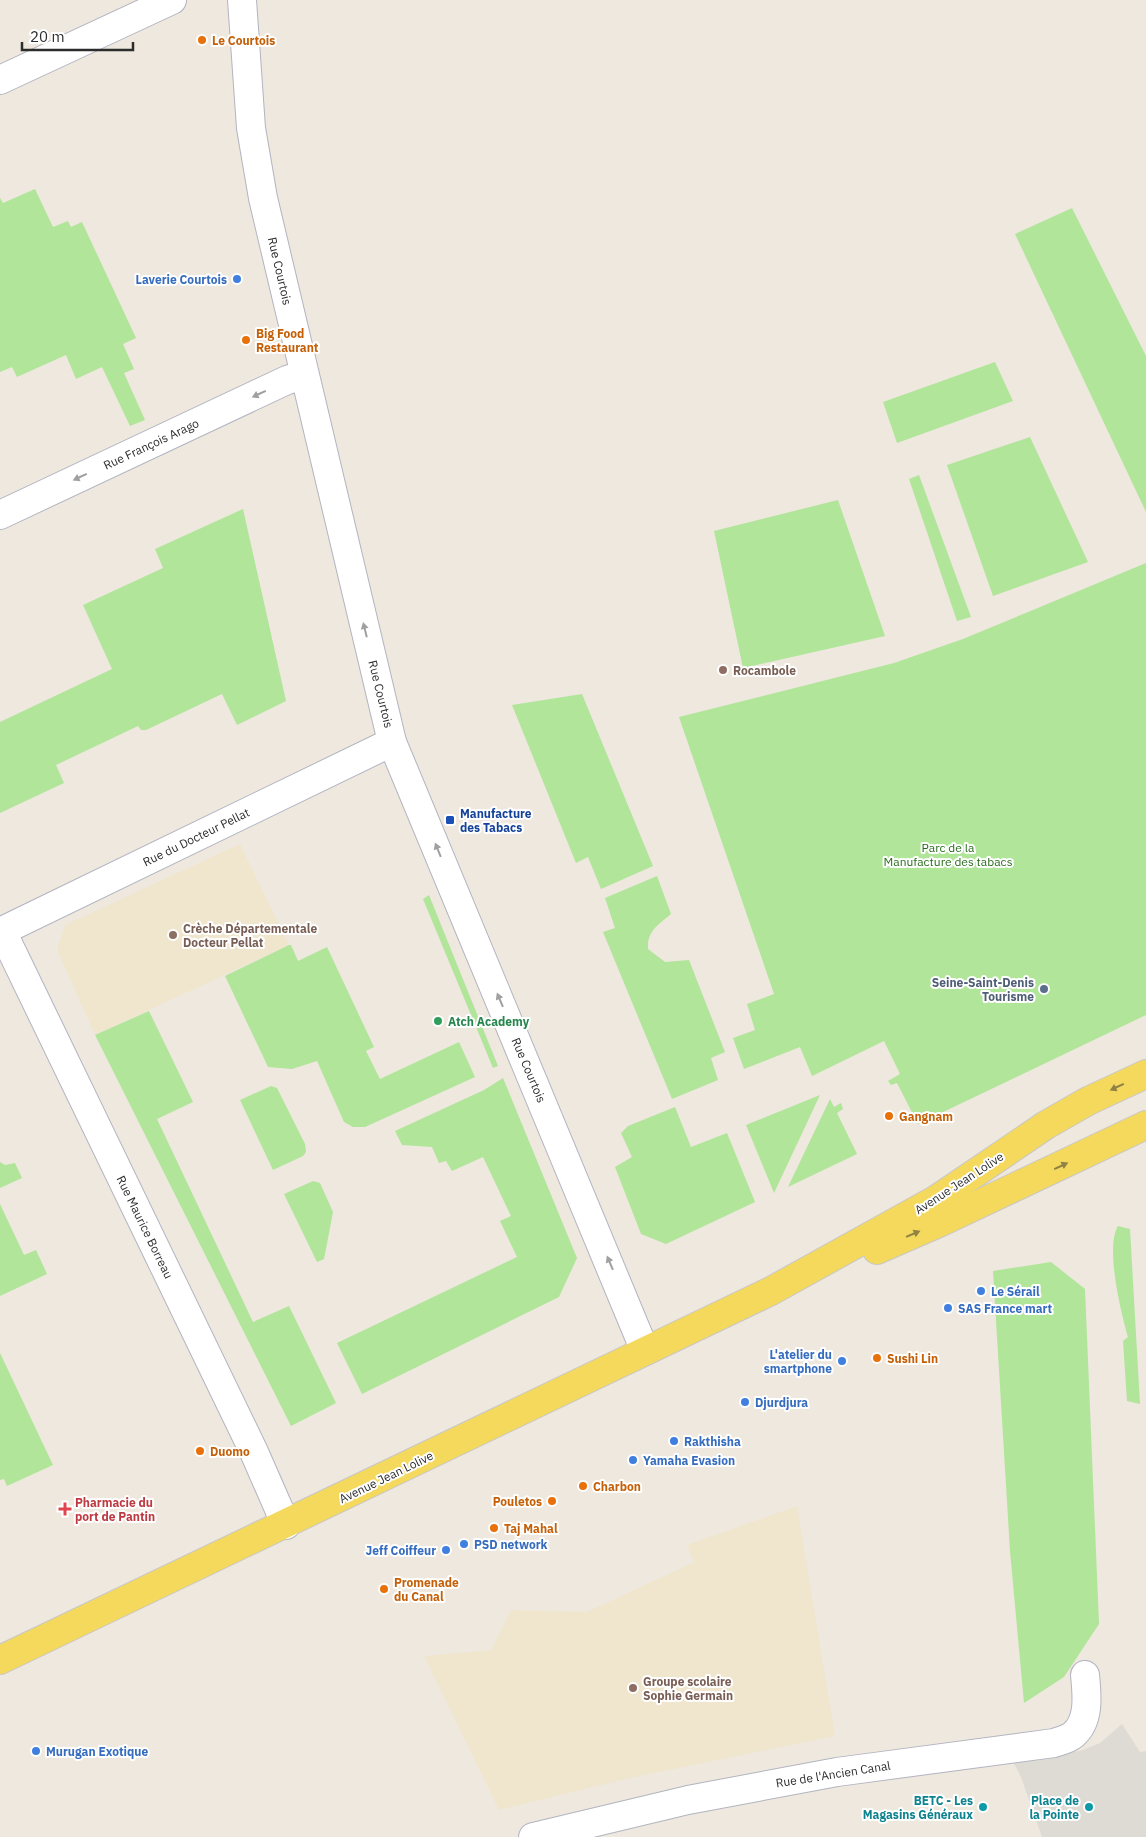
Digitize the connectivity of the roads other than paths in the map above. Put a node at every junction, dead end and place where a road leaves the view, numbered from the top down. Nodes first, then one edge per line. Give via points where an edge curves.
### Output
1 (172, 0) edge
2 (242, 0) edge
3 (0, 80) edge
4 (304, 375) junction
5 (0, 515) edge
6 (392, 742) junction
7 (1, 931) edge
8 (1146, 1074) edge
9 (1146, 1125) edge
10 (770, 1291) junction
11 (645, 1351) junction
12 (286, 1525) junction
13 (0, 1660) edge
14 (1085, 1675) dead end
15 (533, 1837) edge

1 - 3 street
2 - 4 street, Rue Courtois via 251,128 263,198
4 -> 5 street, Rue François Arago
6 -> 4 street, Rue Courtois
6 - 7 street, Rue du Docteur Pellat
11 -> 6 street, Rue Courtois
7 - 12 street, Rue Maurice Borreau via 250,1443
8 -> 10 main road, Avenue Jean Lolive via 1054,1120 937,1199
10 -> 9 main road, Avenue Jean Lolive via 939,1223
10 - 11 main road, Avenue Jean Lolive
11 - 12 main road, Avenue Jean Lolive
12 - 13 main road, Avenue Jean Lolive
14 - 15 street, Rue de l'Ancien Canal via 1088,1702 1082,1724 1072,1736 1054,1742 837,1772 688,1800

